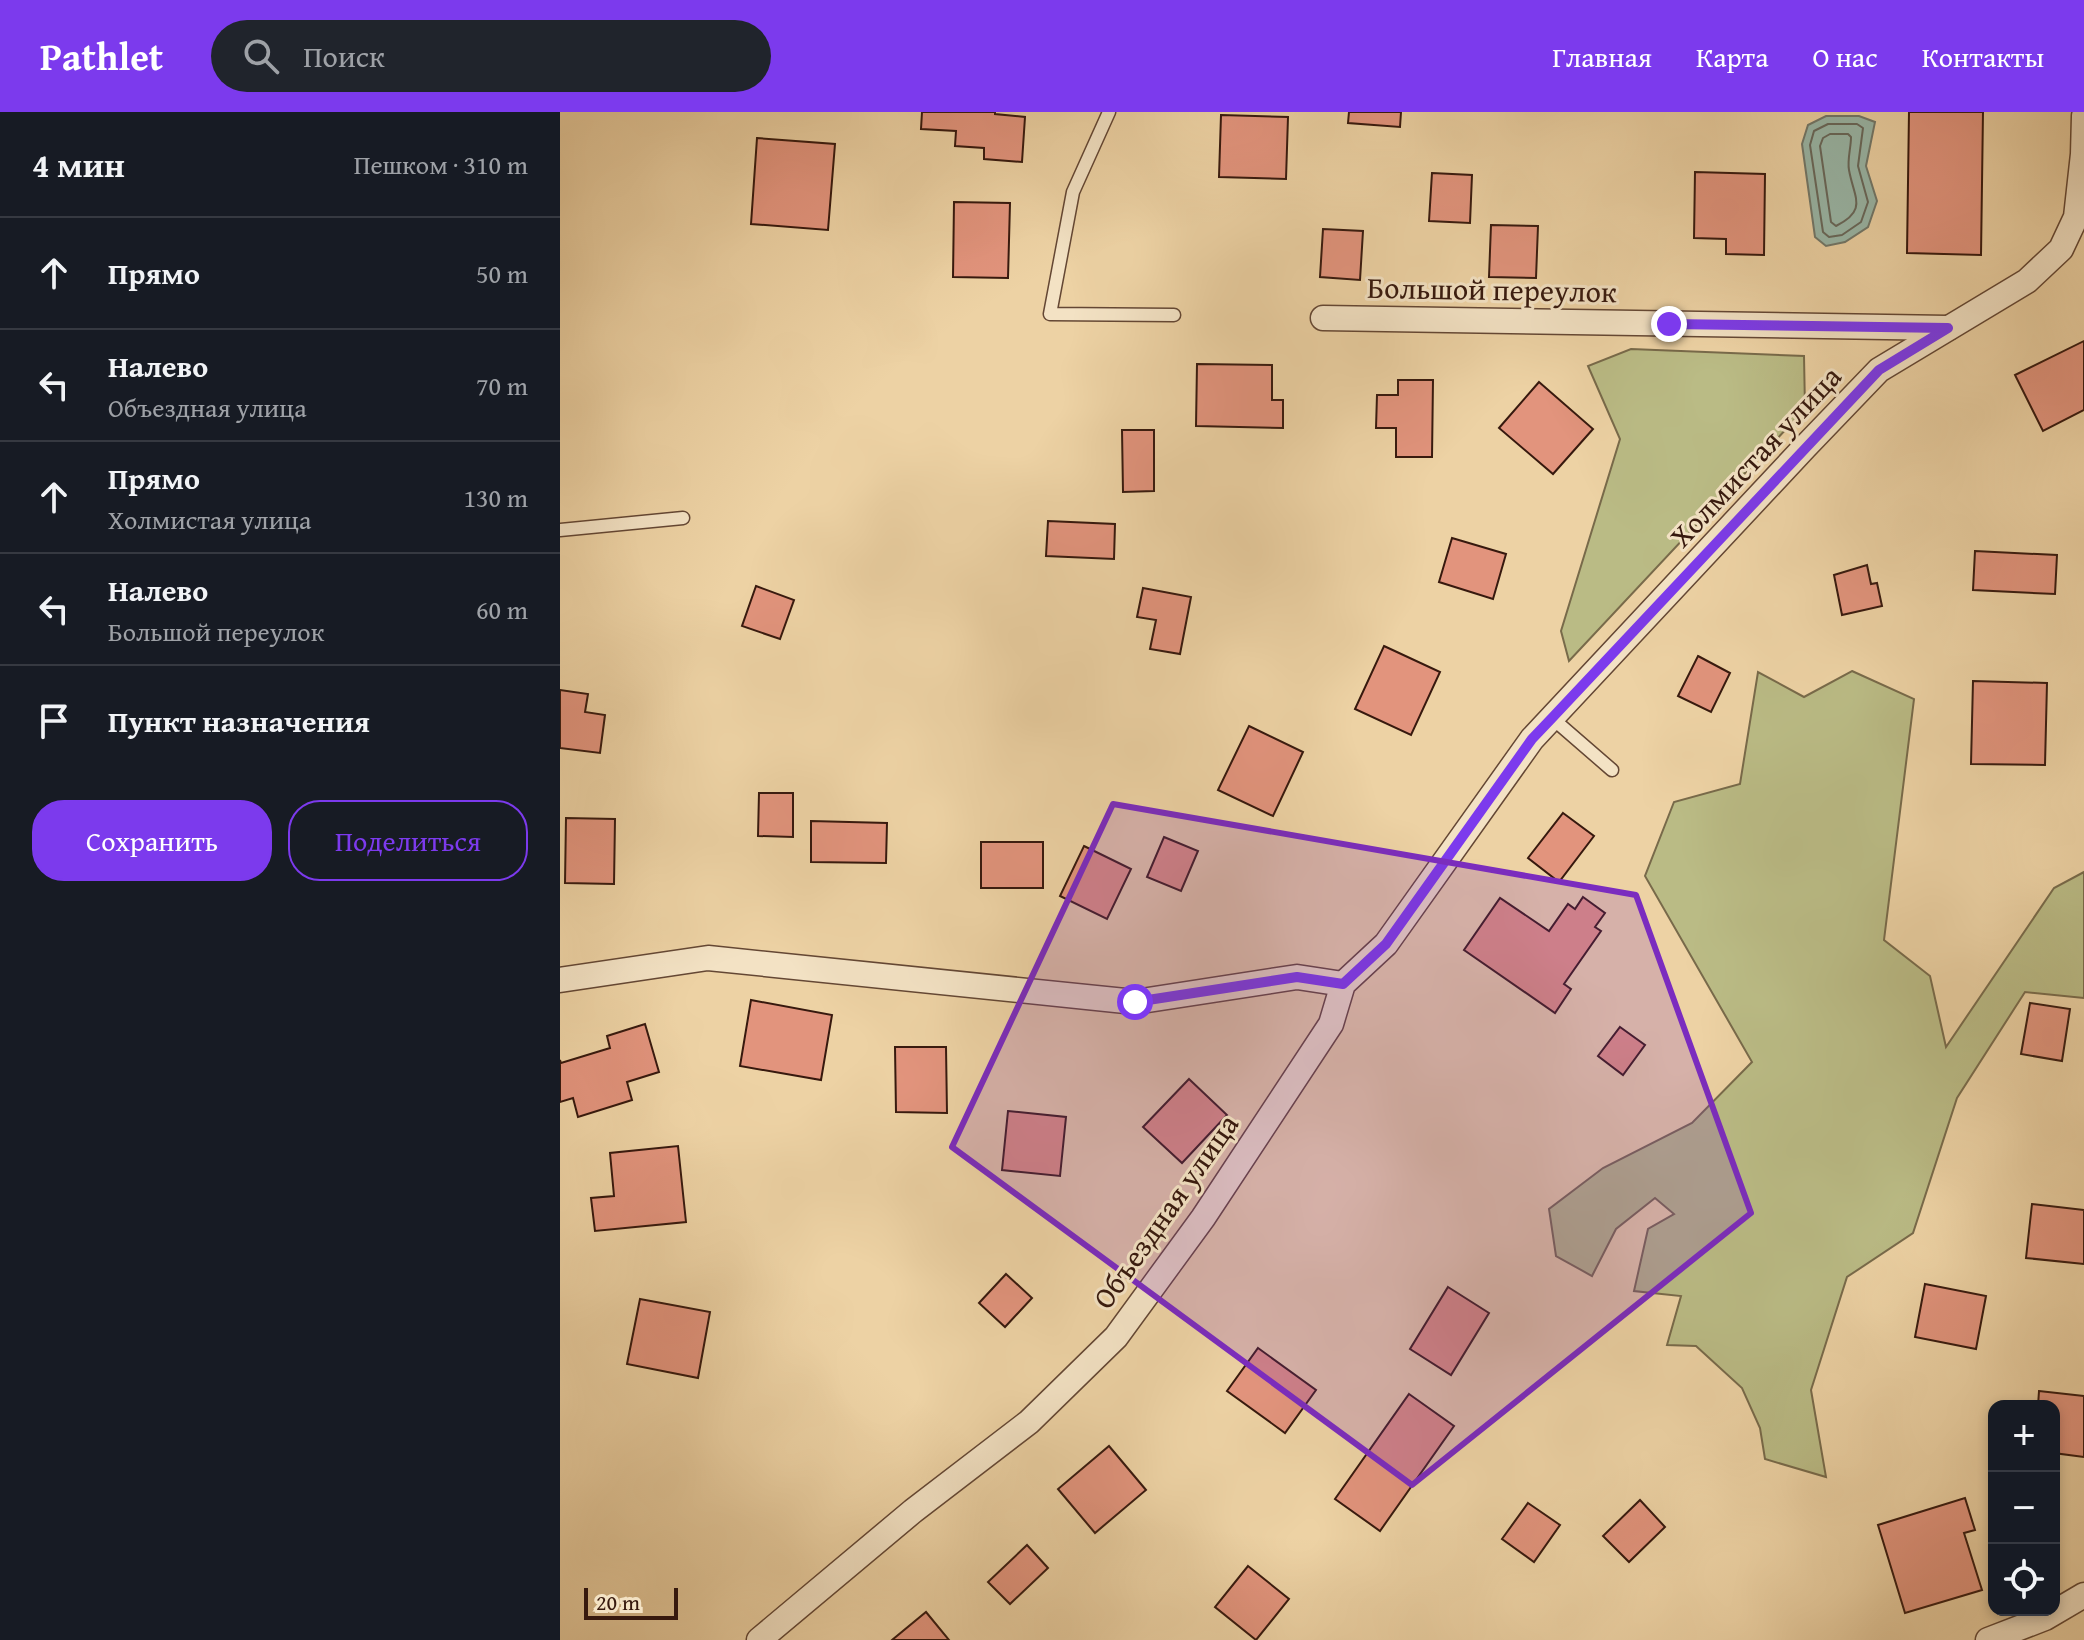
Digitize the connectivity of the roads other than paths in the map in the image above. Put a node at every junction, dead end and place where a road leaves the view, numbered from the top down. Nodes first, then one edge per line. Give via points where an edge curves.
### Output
1 (1109, 112) edge
2 (2084, 116) edge
3 (1174, 315) dead end
4 (1323, 318) dead end
5 (1948, 328) junction
6 (683, 518) dead end
7 (560, 530) edge
8 (1552, 718) junction
9 (1612, 770) dead end
10 (560, 980) edge
11 (1343, 984) junction
12 (2084, 1595) edge
13 (759, 1640) edge
14 (1988, 1640) edge

1 - 3 lane via 1073,192 1050,314
2 - 5 street, Холмистая улица via 2076,217 2061,249 2027,281
4 - 5 street, Большой переулок
5 - 8 street, Холмистая улица via 1879,370
6 - 7 lane
8 - 9 lane
8 - 11 street, Холмистая улица via 1386,944
10 - 11 street via 708,958 1135,1002 1297,977
11 - 13 street, Объездная улица via 1331,1024 1203,1218 1116,1337 1029,1422
12 - 14 street via 2045,1618

